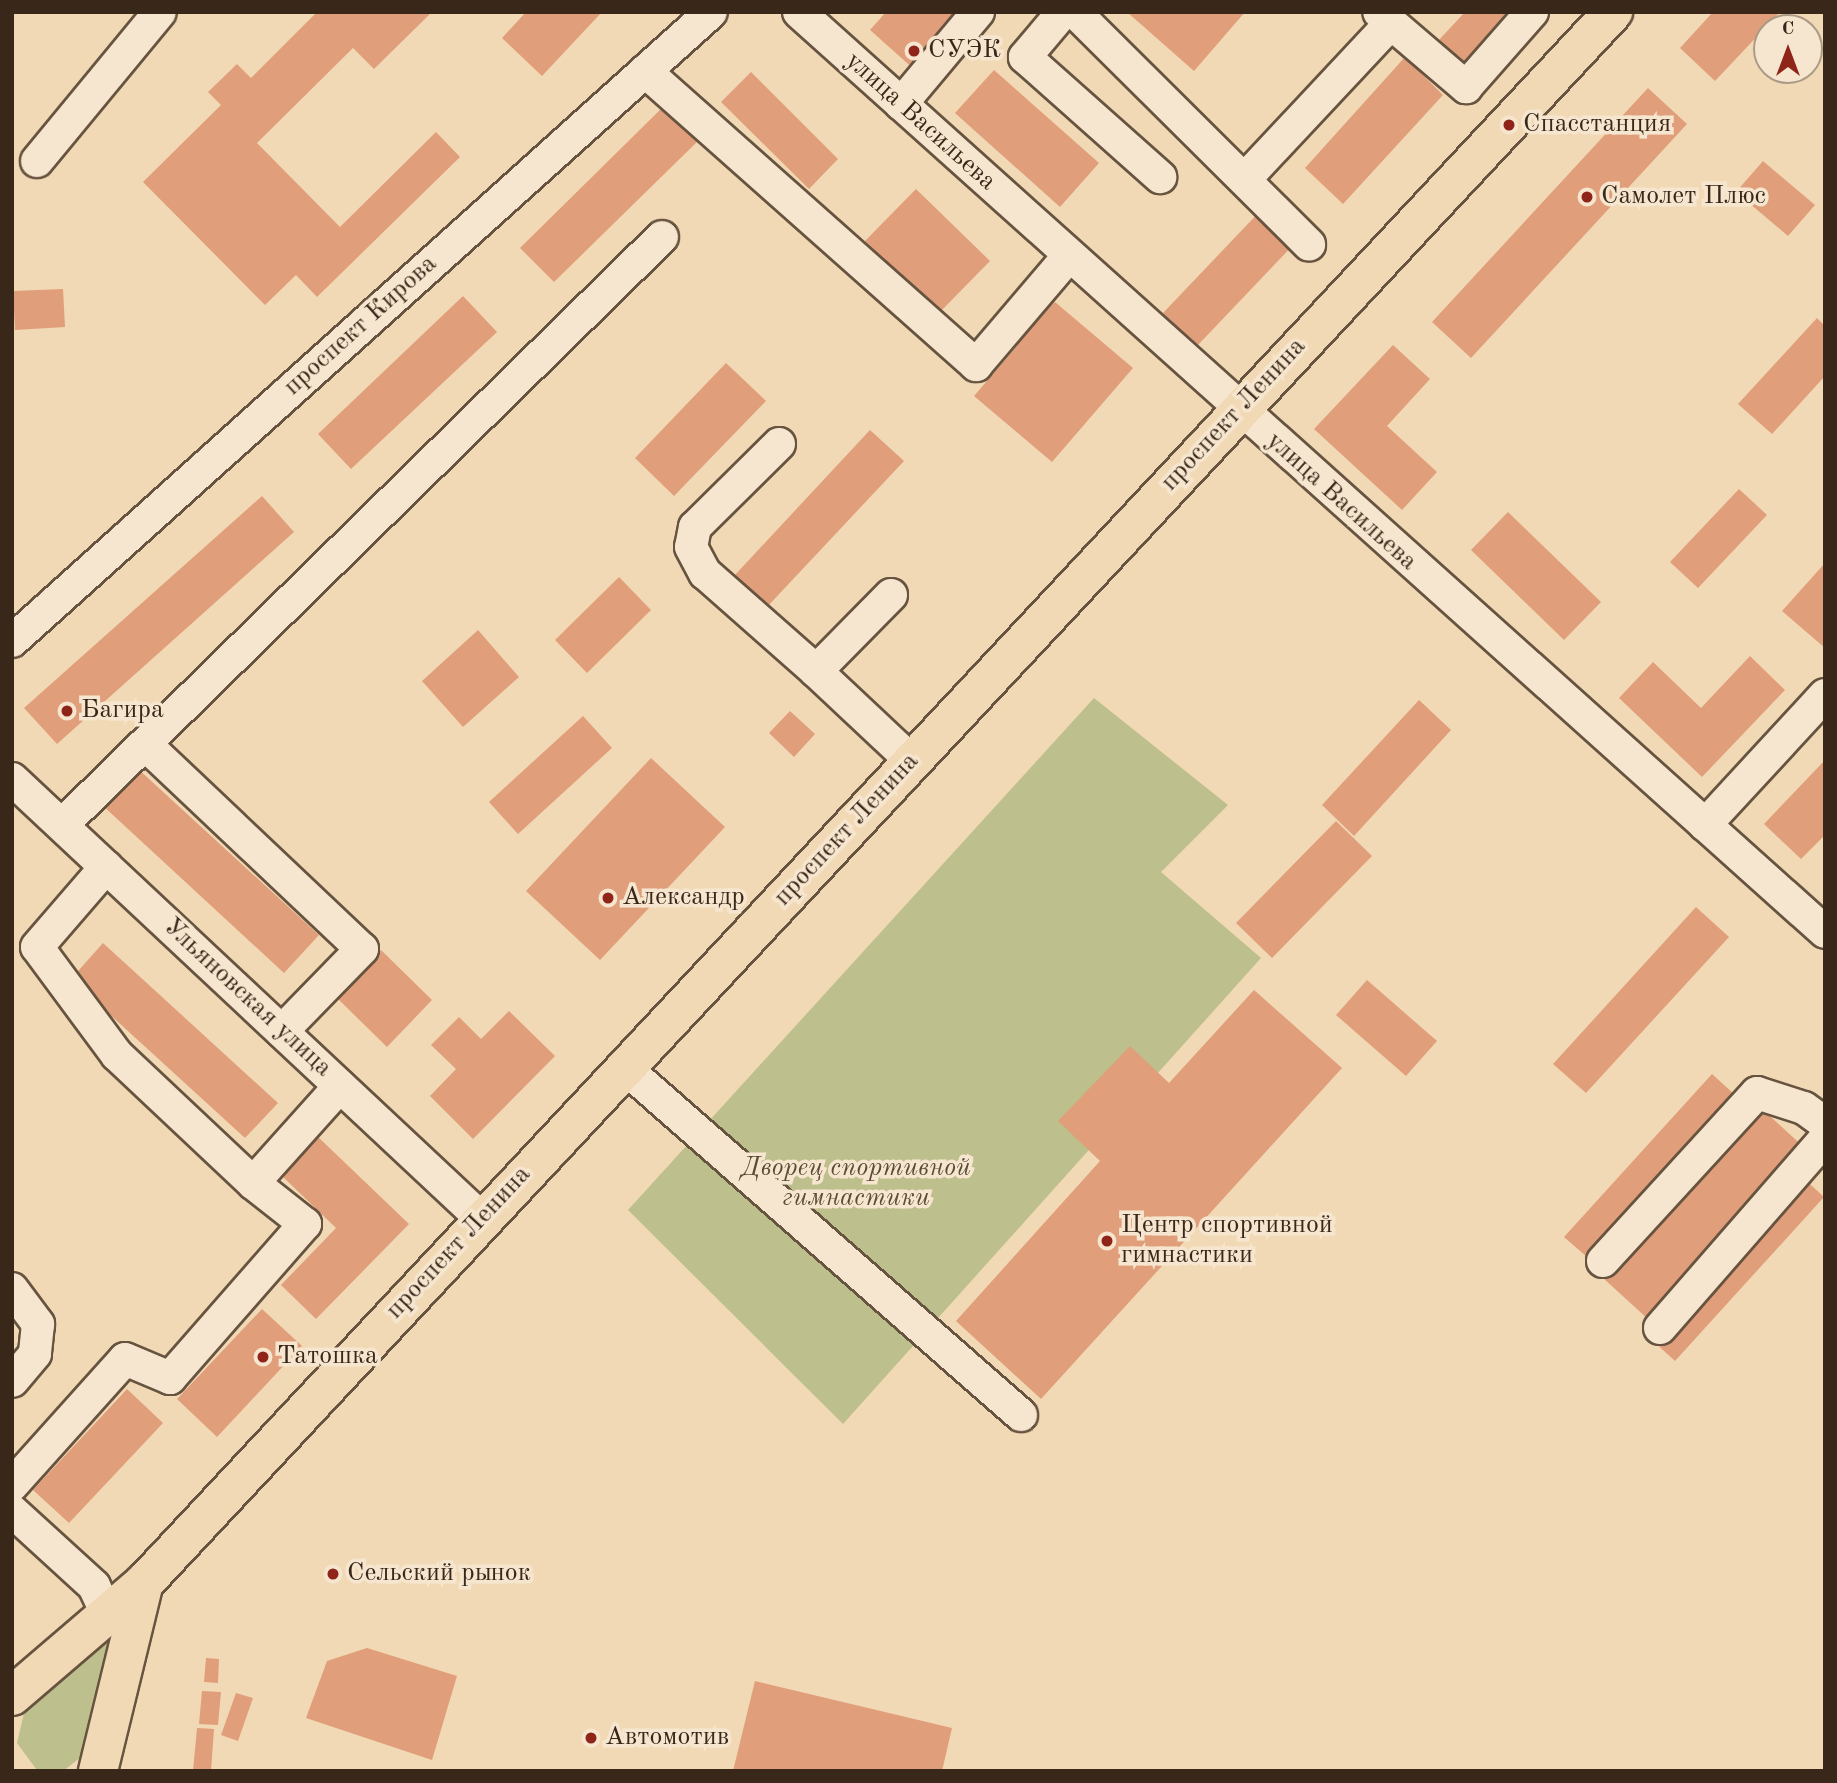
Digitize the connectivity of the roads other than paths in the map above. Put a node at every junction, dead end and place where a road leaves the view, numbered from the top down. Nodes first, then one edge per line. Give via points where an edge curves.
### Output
1 (160, 12) edge
2 (711, 12) edge
3 (799, 12) edge
4 (978, 12) edge
5 (1063, 12) edge
6 (1075, 12) edge
7 (1532, 12) edge
8 (1613, 12) edge
9 (1385, 17) edge
10 (645, 71) junction
11 (901, 104) junction
12 (37, 160) dead end
13 (1160, 177) dead end
14 (1245, 179) junction
15 (662, 237) dead end
16 (1309, 244) dead end
17 (1068, 257) junction
18 (1238, 411) junction
19 (779, 444) dead end
20 (891, 595) dead end
21 (12, 641) edge
22 (816, 671) junction
23 (1825, 695) edge
24 (146, 745) junction
25 (912, 761) junction
26 (12, 779) edge
27 (62, 825) junction
28 (1704, 825) junction
29 (106, 867) junction
30 (1825, 932) edge
31 (282, 1031) junction
32 (624, 1067) junction
33 (340, 1086) junction
34 (1825, 1123) edge
35 (1825, 1139) edge
36 (253, 1183) junction
37 (481, 1218) junction
38 (1603, 1261) dead end
39 (12, 1289) edge
40 (1660, 1328) dead end
41 (12, 1381) edge
42 (1021, 1415) dead end
43 (12, 1485) edge
44 (12, 1511) edge
45 (144, 1583) junction
46 (107, 1614) junction
47 (12, 1696) edge
48 (98, 1771) edge

1 - 12 street
2 - 10 street, проспект Кирова
3 - 11 street, улица Васильева
4 - 11 street
5 - 13 street via 1025,57
6 - 14 street
7 - 9 street via 1466,87
8 - 18 main road, проспект Ленина
9 - 14 street
10 - 17 street via 976,365
10 - 21 street, проспект Кирова
11 - 17 street, улица Васильева
14 - 16 street
15 - 24 street
17 - 18 street, улица Васильева
18 - 25 main road, проспект Ленина
18 - 28 street, улица Васильева
19 - 22 street via 695,527 691,547 705,573
20 - 22 street
22 - 25 street
23 - 28 street
24 - 27 street
24 - 31 street via 362,949
25 - 32 main road, проспект Ленина
26 - 27 street, Ульяновская улица
27 - 29 street, Ульяновская улица
28 - 30 street, улица Васильева
29 - 31 street, Ульяновская улица
29 - 36 street via 37,947 117,1055
31 - 33 street, Ульяновская улица
32 - 37 main road, проспект Ленина
32 - 42 street
33 - 36 street
33 - 37 street, Ульяновская улица
34 - 38 street via 1804,1108 1757,1093
35 - 40 street
36 - 43 street via 305,1224 170,1378 125,1359
37 - 45 main road, проспект Ленина
39 - 41 street via 38,1324 35,1354
44 - 46 street via 94,1586
45 - 46 main road, проспект Ленина
45 - 48 main road
46 - 47 main road, проспект Ленина

